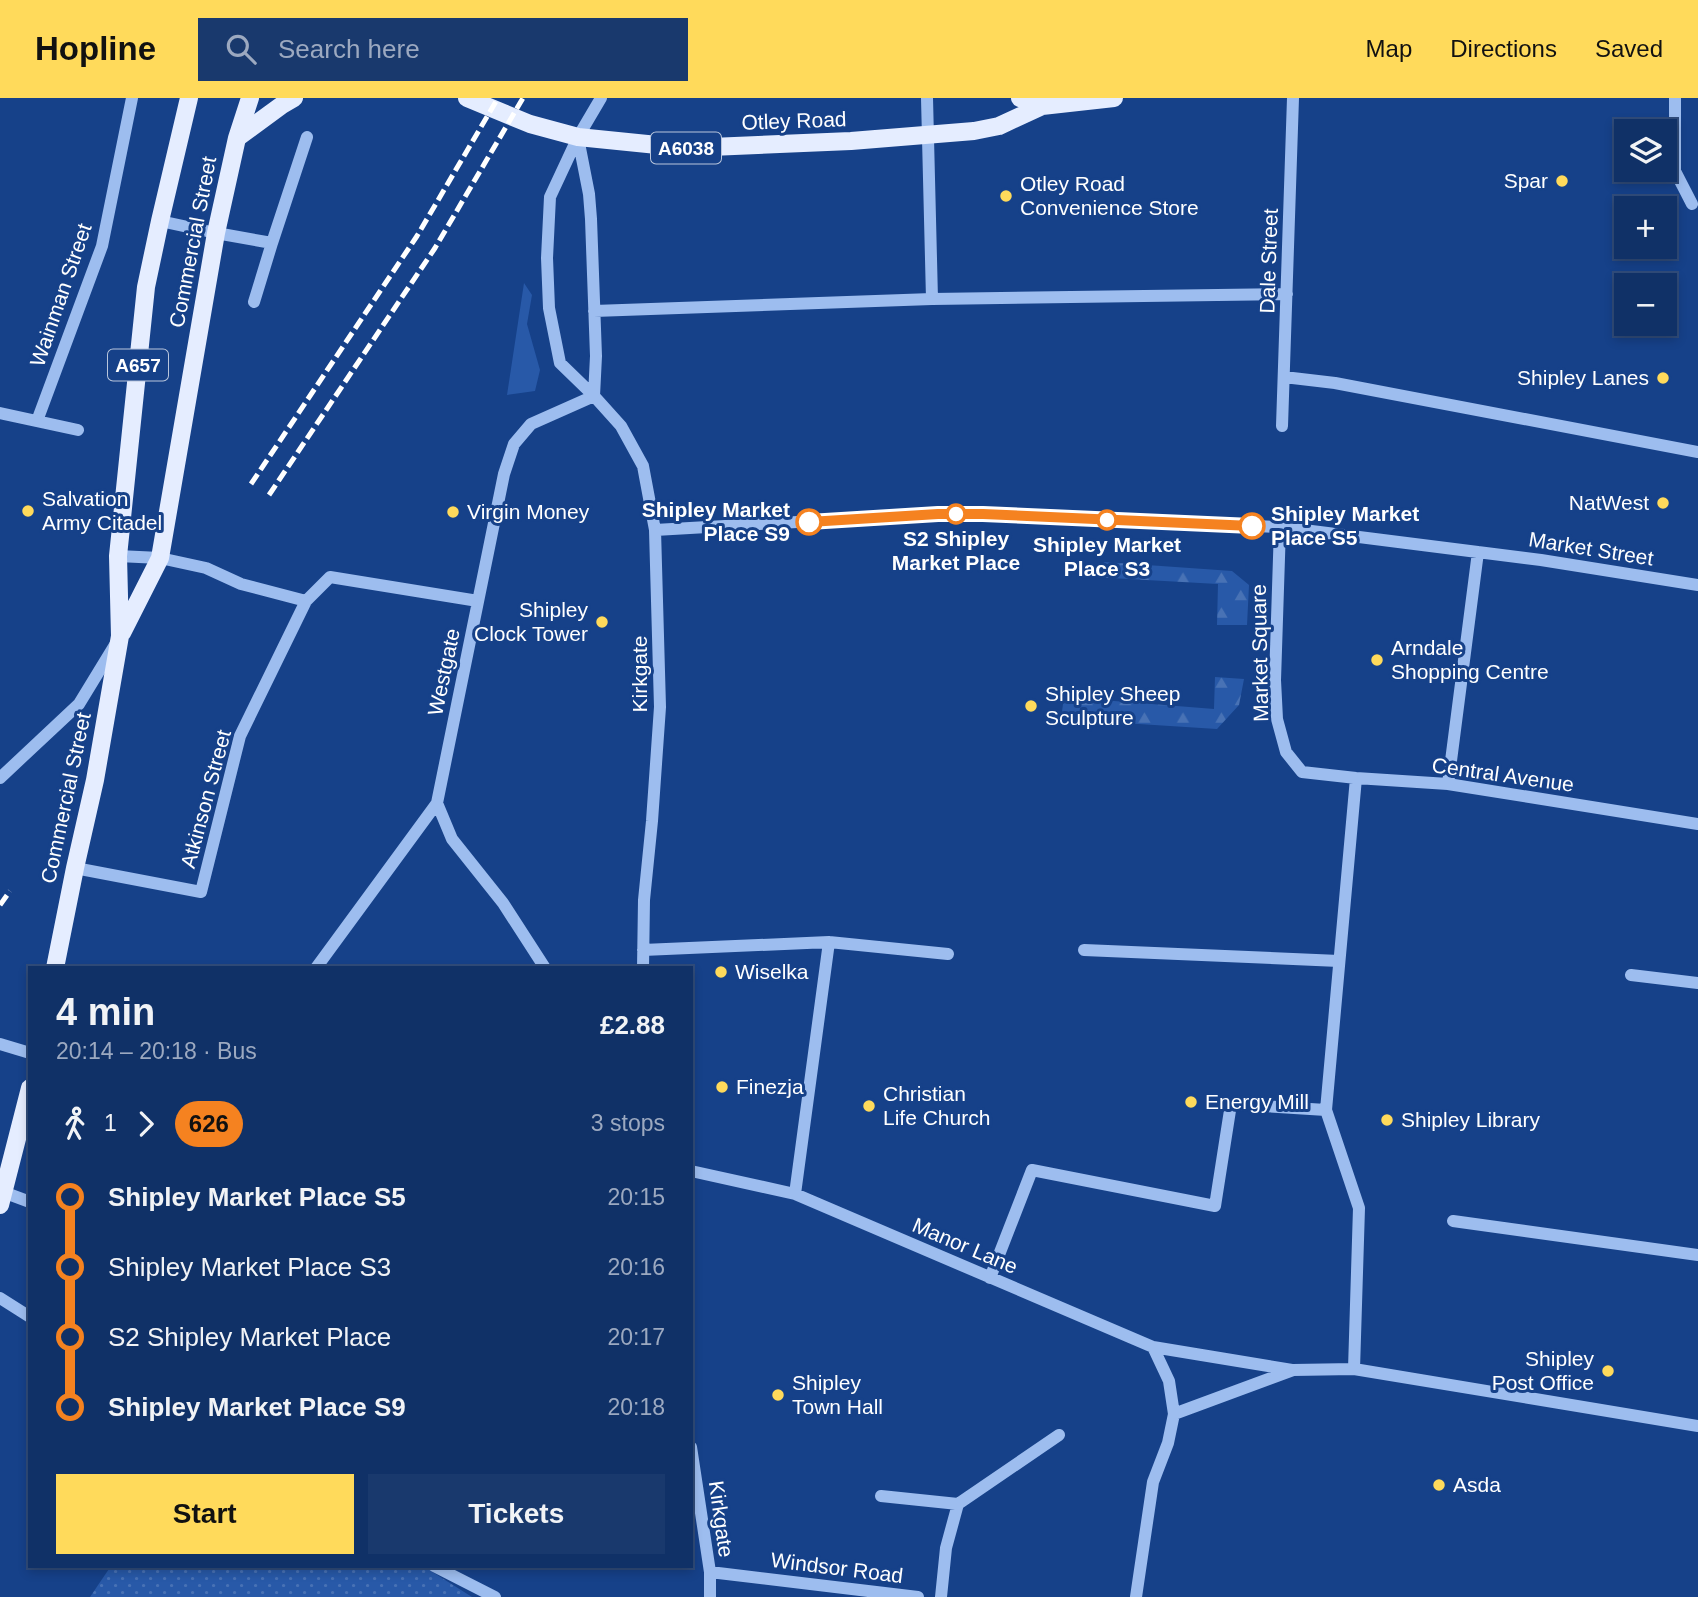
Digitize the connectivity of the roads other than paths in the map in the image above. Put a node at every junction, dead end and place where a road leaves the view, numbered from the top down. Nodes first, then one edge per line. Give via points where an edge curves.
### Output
1 (132, 98) edge
2 (189, 98) edge
3 (250, 98) edge
4 (294, 98) edge
5 (467, 98) edge
6 (601, 98) edge
7 (927, 98) edge
8 (1020, 98) edge
9 (1114, 98) edge
10 (1293, 98) edge
11 (1675, 98) edge
12 (1042, 102) edge
13 (928, 136) junction
14 (307, 137) dead end
15 (237, 138) junction
16 (578, 138) junction
17 (1692, 204) dead end
18 (160, 221) junction
19 (216, 233) junction
20 (272, 243) junction
21 (1287, 294) junction
22 (932, 299) junction
23 (254, 302) dead end
24 (594, 311) junction
25 (1284, 377) junction
26 (594, 396) junction
27 (0, 413) edge
28 (37, 421) junction
29 (1282, 426) dead end
30 (78, 430) dead end
31 (1698, 452) edge
32 (1280, 527) junction
33 (655, 530) junction
34 (1478, 552) junction
35 (118, 556) junction
36 (160, 558) junction
37 (1698, 585) edge
38 (306, 601) junction
39 (478, 601) junction
40 (120, 636) junction
41 (1302, 772) joint
42 (0, 778) edge
43 (1356, 778) junction
44 (1448, 784) junction
45 (437, 803) junction
46 (1698, 824) edge
47 (75, 868) junction
48 (829, 942) junction
49 (643, 950) junction
50 (1084, 950) dead end
51 (948, 954) dead end
52 (1339, 961) junction
53 (55, 966) edge
54 (317, 966) edge
55 (544, 966) edge
56 (643, 966) edge
57 (1631, 975) dead end
58 (1698, 983) edge
59 (0, 1044) edge
60 (28, 1052) edge
61 (28, 1095) edge
62 (1326, 1110) junction
63 (693, 1171) edge
64 (795, 1194) junction
65 (1, 1199) edge
66 (28, 1202) edge
67 (1453, 1221) dead end
68 (1698, 1255) edge
69 (990, 1278) junction
70 (0, 1298) edge
71 (28, 1316) edge
72 (1153, 1347) junction
73 (1354, 1369) junction
74 (1293, 1370) junction
75 (1174, 1414) junction
76 (1698, 1426) edge
77 (1059, 1435) dead end
78 (693, 1460) edge
79 (881, 1496) dead end
80 (958, 1504) junction
81 (438, 1568) edge
82 (710, 1572) junction
83 (495, 1597) edge
84 (710, 1597) edge
85 (918, 1597) edge
86 (941, 1597) edge
87 (1136, 1597) edge

1 - 28 street, Wainman Street via 102,246
2 - 18 main road, Commercial Street / A657
3 - 15 main road, Commercial Street / A657
4 - 15 main road
5 - 16 main road, Otley Road / A6038
6 - 16 street, Kirkgate
7 - 13 street
8 - 12 main road, Otley Road / A6038
9 - 12 main road, Otley Road / A6038
10 - 21 street, Dale Street
11 - 17 street via 1675,171
12 - 13 main road, Otley Road / A6038 via 999,125
13 - 16 main road, Otley Road / A6038 via 687,148
13 - 22 street
14 - 20 street
15 - 19 main road, Commercial Street / A657
16 - 24 street via 590,194
16 - 26 street, Kirkgate via 550,197 550,308 560,363
18 - 19 street
18 - 35 main road, Commercial Street / A657 via 146,287
19 - 20 street
19 - 36 main road, Commercial Street / A657
20 - 23 street
21 - 22 street
21 - 25 street, Dale Street
22 - 24 street
24 - 26 street
25 - 29 street, Dale Street
25 - 31 street
26 - 33 street, Kirkgate via 621,426 643,466
26 - 39 street, Westgate via 531,424 514,444
27 - 28 street
28 - 30 street
32 - 33 street, Market Street via 938,514
32 - 34 street, Market Street
32 - 41 street, Market Square via 1277,719 1286,752
33 - 49 street, Kirkgate via 660,707
34 - 37 street, Market Street
34 - 44 street
35 - 36 street
35 - 40 main road, Commercial Street / A657
36 - 38 street
36 - 40 main road, Commercial Street / A657
38 - 39 street, Atkinson Street via 330,577
38 - 47 street, Atkinson Street via 240,736 201,892
39 - 45 street, Westgate
40 - 42 street via 79,705
40 - 47 main road, Commercial Street / A657
41 - 43 street, Central Avenue
43 - 44 street, Central Avenue
43 - 52 street
44 - 46 street, Central Avenue
45 - 54 street, Westgate
45 - 55 street via 452,839 503,903
47 - 53 main road, Commercial Street / A657
48 - 49 street
48 - 51 street
48 - 64 street
49 - 56 street, Kirkgate
50 - 52 street
52 - 62 street
57 - 58 street
59 - 60 street
61 - 65 main road
62 - 69 street via 1231,1104 1215,1206 1032,1170
62 - 73 street via 1359,1208
63 - 64 street, Manor Lane
64 - 69 street, Manor Lane
65 - 66 street
67 - 68 street
69 - 72 street, Manor Lane
70 - 71 street
72 - 74 street, Manor Lane
72 - 75 street via 1168,1381
73 - 74 street
73 - 76 street
74 - 75 street
75 - 87 street via 1153,1482
77 - 80 street
78 - 82 street, Kirkgate
79 - 80 street
80 - 86 street via 946,1548
81 - 83 street
82 - 84 street, Kirkgate
82 - 85 street, Windsor Road

